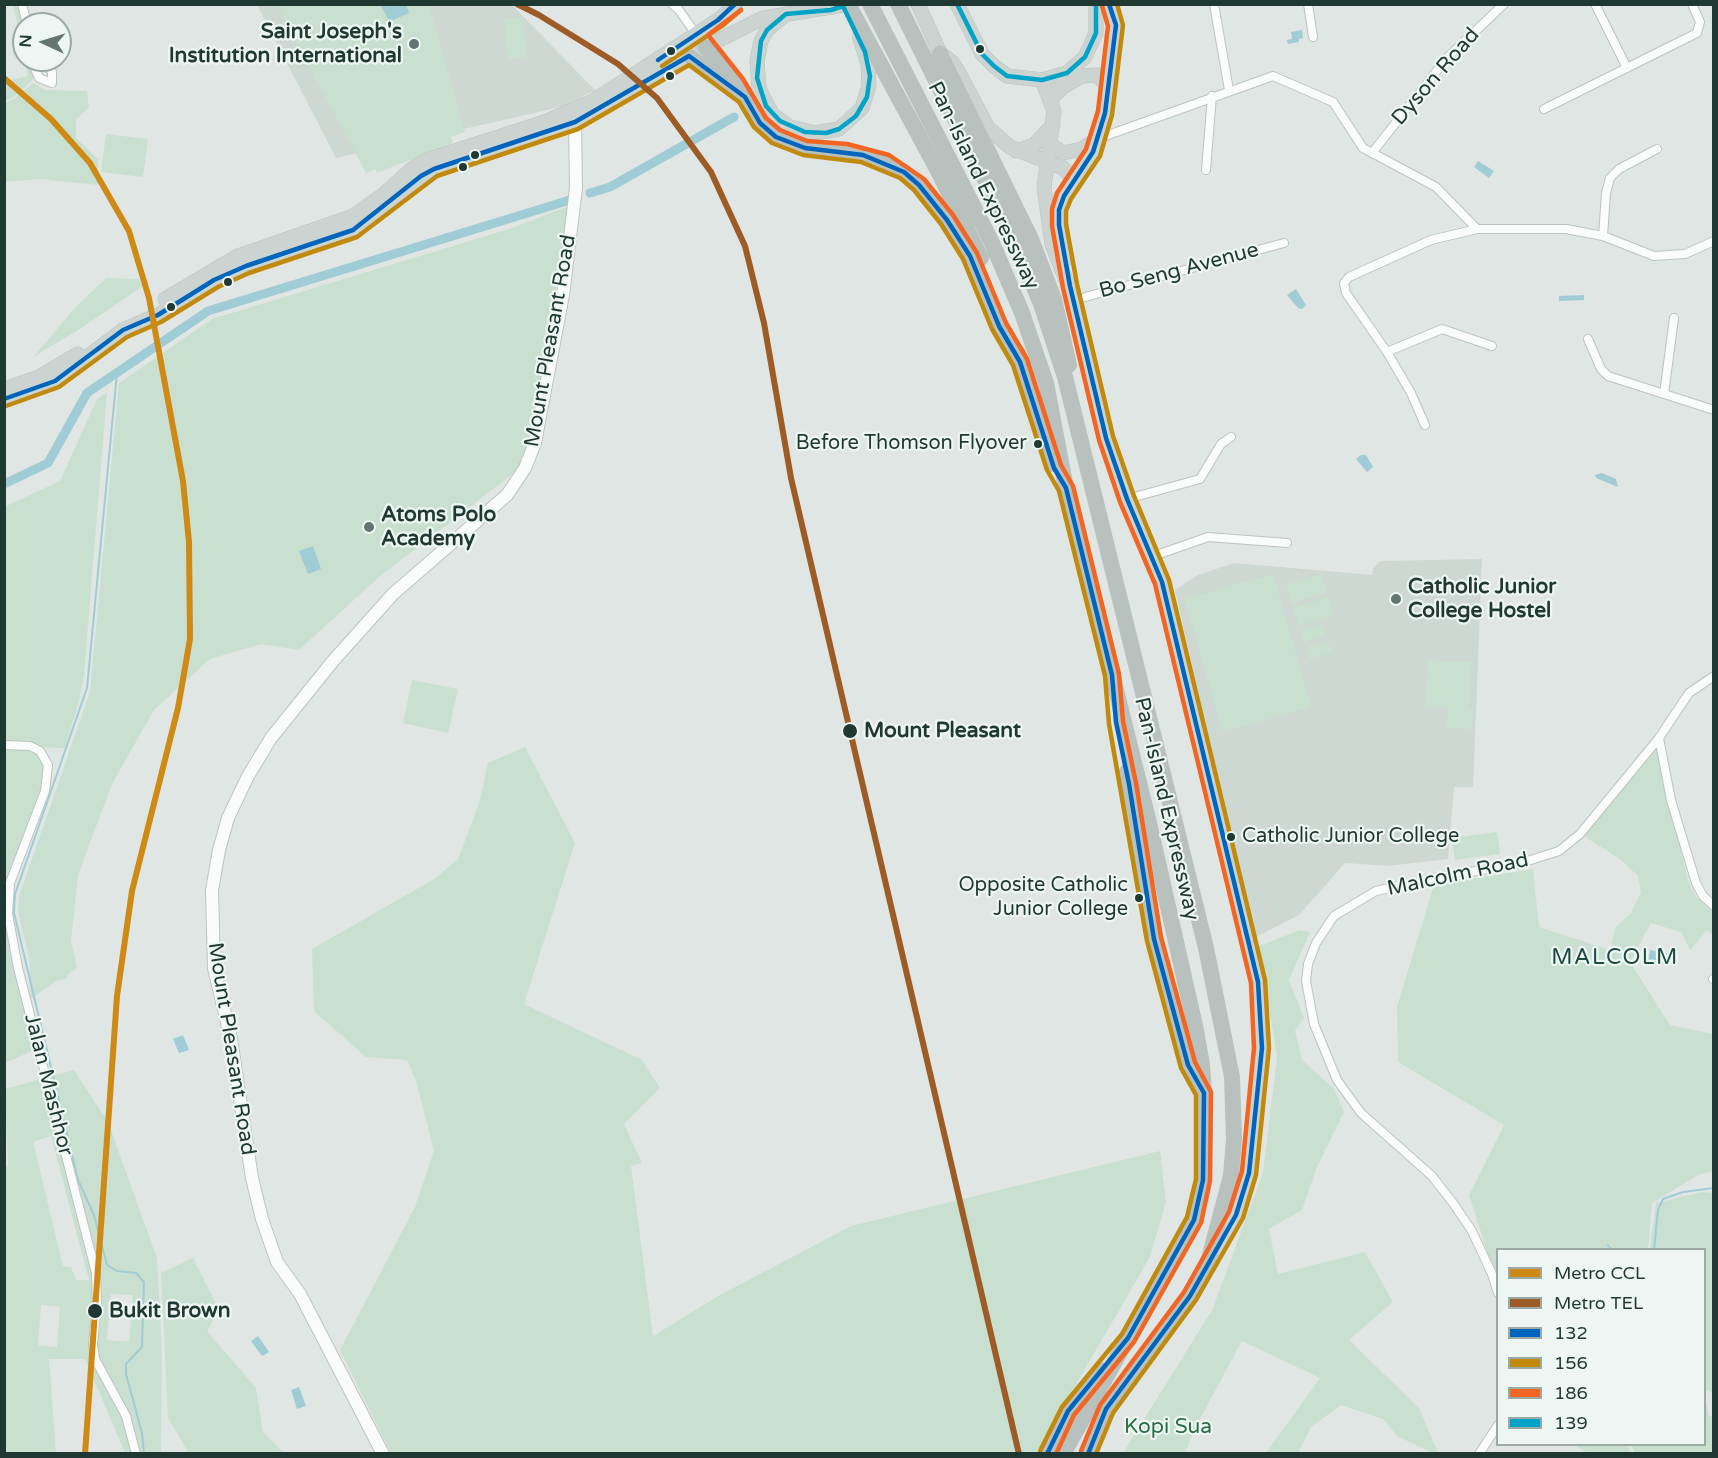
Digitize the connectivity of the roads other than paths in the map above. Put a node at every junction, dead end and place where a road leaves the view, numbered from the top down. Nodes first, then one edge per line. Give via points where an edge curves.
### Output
1 (672, 4) edge
2 (736, 4) edge
3 (842, 4) edge
4 (849, 4) edge
5 (870, 4) edge
6 (898, 4) edge
7 (918, 4) edge
8 (957, 4) edge
9 (1096, 4) edge
10 (1109, 4) edge
11 (1214, 4) edge
12 (1308, 4) edge
13 (1504, 4) edge
14 (1595, 4) edge
15 (1692, 4) edge
16 (786, 14) junction
17 (1313, 38) dead end
18 (701, 41) junction
19 (940, 53) junction
20 (689, 57) junction
21 (1627, 68) junction
22 (36, 72) edge
23 (52, 72) edge
24 (1042, 80) junction
25 (1107, 86) junction
26 (1229, 90) junction
27 (1212, 96) junction
28 (745, 97) junction
29 (1544, 109) dead end
30 (1053, 112) junction
31 (575, 122) junction
32 (1097, 139) junction
33 (1051, 145) junction
34 (1010, 147) junction
35 (1657, 149) dead end
36 (977, 152) junction
37 (1372, 153) junction
38 (1048, 162) junction
39 (944, 167) junction
40 (1206, 170) dead end
41 (1073, 179) junction
42 (1477, 230) junction
43 (1603, 236) junction
44 (1713, 241) edge
45 (1284, 243) dead end
46 (1072, 293) junction
47 (1674, 318) dead end
48 (1588, 339) dead end
49 (1492, 346) dead end
50 (1387, 352) junction
51 (1020, 362) junction
52 (4, 389) edge
53 (1664, 394) junction
54 (4, 399) edge
55 (1713, 410) edge
56 (1425, 425) dead end
57 (1231, 438) dead end
58 (1066, 488) junction
59 (1127, 499) junction
60 (1287, 543) dead end
61 (1151, 557) junction
62 (1713, 676) edge
63 (1659, 738) junction
64 (4, 745) edge
65 (1713, 906) edge
66 (1207, 1266) junction
67 (1496, 1289) edge
68 (1128, 1338) junction
69 (1496, 1427) edge
70 (136, 1454) edge
71 (383, 1454) edge
72 (1047, 1454) edge
73 (1064, 1454) edge
74 (1088, 1454) edge
75 (1479, 1454) edge

1 - 18 street
2 - 18 main road
3 - 16 main road, bridge via 861,40 869,86 856,116 826,133 805,132 780,121 759,89 761,41 767,30
4 - 16 main road via 831,10
4 - 39 highway, bridge
5 - 39 highway, Pan-Island Expressway
6 - 36 highway, Pan-Island Expressway
7 - 19 main road
8 - 24 main road via 982,54 994,66 1008,76
9 - 24 main road via 1096,33 1086,57 1066,73
10 - 25 main road via 1116,26
11 - 26 street
12 - 17 street
13 - 37 street, Dyson Road via 1447,58
14 - 21 street
15 - 21 street via 1700,22 1697,33
16 - 18 main road via 763,18
18 - 20 main road
18 - 28 highway
18 - 52 main road via 591,102 545,122 427,160 353,216 225,262 51,371
19 - 34 main road via 958,71 988,128
19 - 36 highway
20 - 28 highway
20 - 31 main road
21 - 29 street
22 - 23 street via 39,78 52,83
24 - 30 main road
25 - 30 main road via 1097,75 1082,76 1064,87
25 - 32 main road via 1105,113
26 - 27 street
26 - 37 street via 1273,76 1326,98 1339,108 1357,141
27 - 32 street via 1135,128
27 - 40 street
28 - 51 highway via 760,123 776,137 805,148 863,155 895,167 920,186 970,256 999,326
30 - 33 main road
30 - 34 main road via 1034,145
31 - 54 main road via 434,169 353,230 214,280 158,315 123,330 55,381
31 - 71 street, Mount Pleasant Road via 576,188 564,295 536,443 525,468 507,495 393,594 271,738 228,818 214,880 214,968 231,1039 262,1219 277,1262 300,1294
32 - 33 main road via 1082,149 1063,153
32 - 41 main road via 1093,152
33 - 38 main road
34 - 38 main road
35 - 43 street via 1610,178
36 - 66 highway, Pan-Island Expressway via 1041,304 1078,421 1206,948 1232,1077 1234,1139 1231,1176
37 - 42 street via 1436,188
38 - 41 main road via 1063,168
38 - 46 main road via 1045,208 1052,244
39 - 51 highway via 1006,317
39 - 58 highway, Pan-Island Expressway via 992,243 1022,313 1046,383
41 - 46 main road via 1059,210
42 - 43 street via 1566,229
42 - 50 street via 1431,240 1346,280 1346,293
43 - 44 street via 1654,256 1685,254
45 - 46 street, Bo Seng Avenue
46 - 59 main road via 1106,438
47 - 53 street
48 - 53 street via 1603,373
49 - 50 street via 1442,329
50 - 56 street
51 - 58 highway via 1054,468
53 - 55 street
57 - 59 street via 1221,444 1200,479
58 - 68 highway, Pan-Island Expressway via 1112,675 1116,722 1154,939 1188,1065 1204,1093 1203,1180 1194,1220
59 - 61 main road
60 - 61 street via 1208,537
61 - 66 main road via 1162,582 1258,982 1263,1048 1249,1173 1236,1215
62 - 63 street, Malcolm Road via 1679,704
63 - 65 street via 1671,800 1696,883
63 - 67 street, Malcolm Road via 1580,834 1559,851 1518,864 1376,891 1334,916 1308,964 1306,981 1314,1024 1337,1080 1356,1108 1424,1168 1453,1203 1472,1231
64 - 70 street, Jalan Mashhor via 30,746 40,752 48,765 45,791 10,883 8,914 18,968 96,1273 95,1359 126,1416
66 - 74 highway, Pan-Island Expressway via 1190,1296 1106,1409
68 - 72 highway via 1068,1411
68 - 73 highway
69 - 75 street

